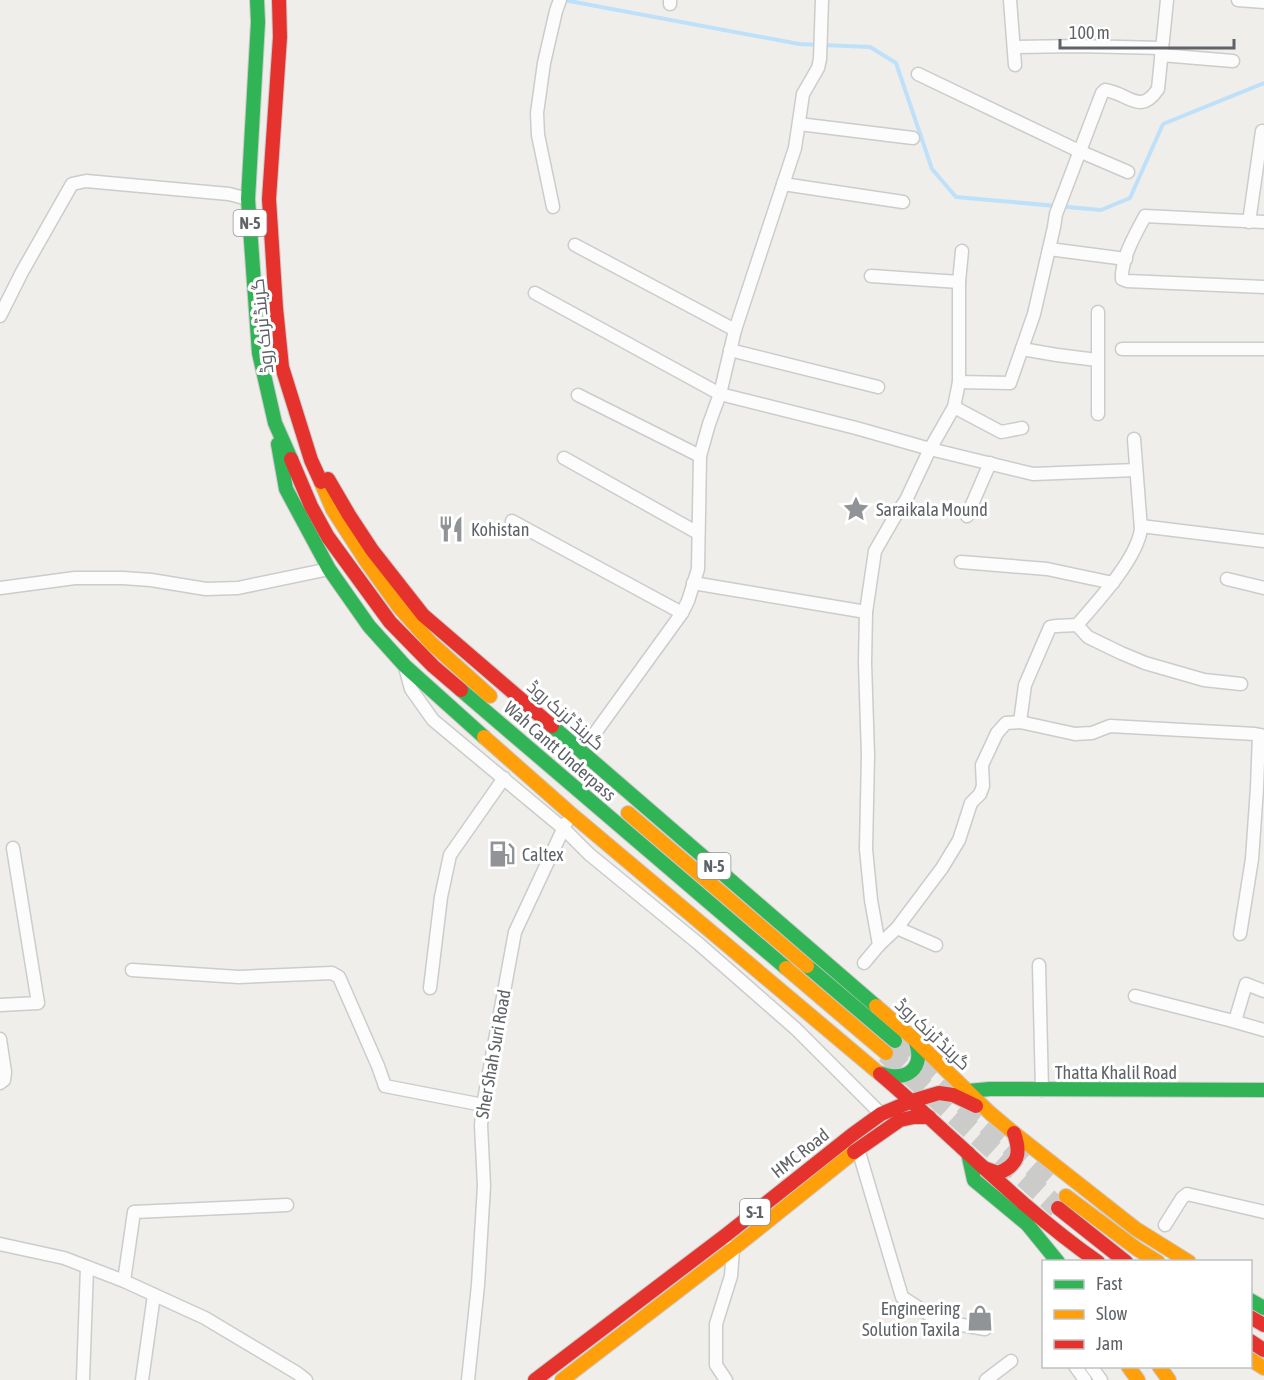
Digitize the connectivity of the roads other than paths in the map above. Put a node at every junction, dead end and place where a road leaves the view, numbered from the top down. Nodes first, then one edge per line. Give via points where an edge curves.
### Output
1 (257, 0) edge
2 (279, 0) edge
3 (560, 0) edge
4 (822, 0) edge
5 (1010, 0) edge
6 (1167, 0) edge
7 (1238, 0) edge
8 (1264, 2) edge
9 (1014, 47) junction
10 (1161, 52) junction
11 (1233, 61) dead end
12 (1015, 65) dead end
13 (918, 74) dead end
14 (799, 124) junction
15 (1262, 131) dead end
16 (913, 138) dead end
17 (1079, 151) junction
18 (1128, 172) dead end
19 (783, 184) junction
20 (248, 199) junction
21 (269, 199) junction
22 (903, 202) dead end
23 (553, 207) dead end
24 (1249, 222) junction
25 (1264, 222) edge
26 (575, 245) dead end
27 (1049, 249) junction
28 (962, 251) dead end
29 (1126, 259) junction
30 (871, 276) dead end
31 (959, 282) junction
32 (1264, 287) edge
33 (535, 293) dead end
34 (1098, 312) dead end
35 (0, 316) edge
36 (735, 330) junction
37 (1022, 349) junction
38 (1122, 349) dead end
39 (1264, 349) edge
40 (730, 350) junction
41 (1097, 360) junction
42 (959, 382) junction
43 (878, 387) dead end
44 (720, 394) junction
45 (578, 395) dead end
46 (954, 407) junction
47 (1098, 414) dead end
48 (297, 418) junction
49 (275, 423) junction
50 (1022, 428) dead end
51 (1134, 439) dead end
52 (930, 449) junction
53 (700, 456) junction
54 (564, 458) dead end
55 (990, 463) junction
56 (1136, 470) junction
57 (967, 516) dead end
58 (512, 522) dead end
59 (1141, 526) junction
60 (698, 533) junction
61 (1264, 541) edge
62 (961, 562) dead end
63 (329, 569) junction
64 (1227, 579) dead end
65 (693, 583) junction
66 (1113, 583) junction
67 (0, 588) edge
68 (1264, 588) edge
69 (866, 612) junction
70 (681, 613) junction
71 (1077, 626) junction
72 (405, 666) junction
73 (1241, 684) dead end
74 (502, 706) dead end
75 (1020, 722) junction
76 (595, 733) dead end
77 (1261, 736) edge
78 (504, 778) junction
79 (618, 805) dead end
80 (569, 812) junction
81 (564, 829) junction
82 (13, 848) dead end
83 (897, 928) junction
84 (1240, 934) dead end
85 (879, 945) junction
86 (936, 945) dead end
87 (864, 963) dead end
88 (1039, 965) dead end
89 (132, 970) dead end
90 (430, 988) dead end
91 (1264, 991) edge
92 (1135, 996) dead end
93 (0, 1005) edge
94 (812, 1017) junction
95 (1235, 1021) junction
96 (796, 1029) junction
97 (1264, 1030) edge
98 (0, 1039) edge
99 (915, 1040) junction
100 (895, 1041) tunnel mouth
101 (886, 1053) tunnel mouth
102 (878, 1072) junction
103 (0, 1083) edge
104 (1042, 1090) junction
105 (1264, 1090) edge
106 (968, 1091) junction
107 (954, 1095) junction
108 (912, 1101) junction
109 (483, 1105) junction
110 (990, 1113) junction
111 (881, 1114) junction
112 (934, 1121) junction
113 (1014, 1133) junction
114 (858, 1149) junction
115 (968, 1154) junction
116 (984, 1168) junction
117 (1066, 1196) tunnel mouth
118 (287, 1205) dead end
119 (1058, 1208) tunnel mouth
120 (1264, 1212) edge
121 (1165, 1225) dead end
122 (726, 1235) junction
123 (0, 1244) edge
124 (733, 1248) junction
125 (1056, 1260) edge
126 (1095, 1260) edge
127 (1123, 1260) edge
128 (1155, 1260) edge
129 (1186, 1260) edge
130 (87, 1267) junction
131 (124, 1281) junction
132 (154, 1295) junction
133 (985, 1329) dead end
134 (1011, 1361) dead end
135 (83, 1380) edge
136 (142, 1380) edge
137 (306, 1380) edge
138 (468, 1380) edge
139 (535, 1380) edge
140 (562, 1380) edge
141 (726, 1380) edge
142 (986, 1380) edge

1 - 20 main road, گرینڈ ٹرنک روڈ / N-5
2 - 21 main road, گرینڈ ٹرنک روڈ / N-5
3 - 23 street via 544,63 537,113
4 - 14 street via 820,59 803,94
5 - 9 street
6 - 10 street
7 - 8 street
9 - 10 street via 1078,46
9 - 12 street
10 - 11 street
10 - 17 street via 1158,89 1152,98 1138,102 1105,90
13 - 17 street
14 - 16 street
14 - 19 street
15 - 24 street
17 - 18 street
17 - 27 street via 1060,199
19 - 22 street
19 - 36 street
20 - 21 main road
20 - 35 street via 110,183 72,184
20 - 49 main road, گرینڈ ٹرنک روڈ / N-5 via 259,353
21 - 48 main road, گرینڈ ٹرنک روڈ / N-5 via 282,367
24 - 25 street
24 - 29 street via 1145,216
26 - 36 street
27 - 29 street
27 - 37 street
28 - 31 street
29 - 32 street via 1122,279 1127,281
30 - 31 street
31 - 42 street
33 - 44 street
34 - 41 street
36 - 40 street
37 - 41 street
37 - 42 street via 1010,383
38 - 39 street
40 - 43 street
40 - 44 street
41 - 47 street
42 - 46 street
44 - 52 street
44 - 53 street
45 - 53 street
46 - 50 street via 1001,432
46 - 52 street
48 - 74 main road, Wah Cantt Underpass via 333,510 366,561 431,643
48 - 99 main road, گرینڈ ٹرنک روڈ / N-5 via 370,547 423,615
49 - 63 main road, گرینڈ ٹرنک روڈ / N-5 via 286,489
49 - 101 main road, Wah Cantt Underpass via 328,537 390,622 433,666
51 - 56 street
52 - 55 street
52 - 69 street via 906,500 875,550
53 - 60 street
54 - 60 street
55 - 56 street via 1034,474
55 - 57 street
56 - 59 street
58 - 70 street
59 - 61 street
59 - 66 street via 1140,541
60 - 65 street via 698,569
62 - 66 street via 1047,569
63 - 67 street via 238,588 123,578 75,578
63 - 72 main road, گرینڈ ٹرنک روڈ / N-5 via 369,626
64 - 68 street
65 - 69 street
65 - 70 street
66 - 71 street
69 - 85 street via 866,849
70 - 76 street
71 - 73 street via 1088,637 1145,663 1204,680
71 - 75 street via 1050,627 1025,685
72 - 78 street via 411,689 433,720
72 - 80 main road, گرینڈ ٹرنک روڈ / N-5
75 - 77 street via 1075,734 1110,726
75 - 83 street via 1006,723 998,733 982,765 983,786 971,803 959,840
77 - 84 street via 1252,859
78 - 81 street
78 - 90 street via 450,855
79 - 100 main road, Wah Cantt Underpass
80 - 81 street, Sher Shah Suri Road
80 - 94 main road, گرینڈ ٹرنک روڈ / N-5
81 - 96 street
81 - 109 street, Sher Shah Suri Road via 515,932
82 - 93 street via 38,1004
83 - 85 street
83 - 86 street
85 - 87 street
88 - 104 street
89 - 109 street via 239,977 332,973 339,977 385,1086
91 - 95 street via 1246,984
92 - 95 street
94 - 96 street
94 - 102 main road, گرینڈ ٹرنک روڈ / N-5
95 - 97 street
96 - 111 street
98 - 103 street via 5,1072
99 - 102 main road via 918,1057 907,1074 888,1077
99 - 106 main road, گرینڈ ٹرنک روڈ / N-5
102 - 108 main road, گرینڈ ٹرنک روڈ / N-5
104 - 105 main road, Thatta Khalil Road
104 - 106 main road, Thatta Khalil Road
106 - 110 main road, گرینڈ ٹرنک روڈ / N-5
107 - 108 main road, HMC Road / S-1 via 939,1093
107 - 110 main road
107 - 112 main road via 940,1105
108 - 111 main road, HMC Road / S-1
108 - 112 main road, گرینڈ ٹرنک روڈ / N-5
109 - 138 street, Sher Shah Suri Road via 483,1197
110 - 113 main road, گرینڈ ٹرنک روڈ / N-5
111 - 122 main road, HMC Road / S-1
112 - 114 main road, HMC Road / S-1 via 914,1117 900,1120
112 - 115 main road, گرینڈ ٹرنک روڈ / N-5
113 - 116 main road via 1018,1149 1012,1167 998,1173
113 - 129 main road, گرینڈ ٹرنک روڈ / N-5 via 1136,1229
114 - 124 main road, HMC Road / S-1
114 - 133 street via 902,1297 939,1321
115 - 116 main road, گرینڈ ٹرنک روڈ / N-5
115 - 125 main road via 974,1180 1027,1224
116 - 126 main road, گرینڈ ٹرنک روڈ / N-5
117 - 128 main road
118 - 131 street via 134,1212
119 - 127 main road
120 - 121 street via 1187,1194
122 - 124 street
122 - 139 main road, HMC Road / S-1
123 - 130 street
124 - 140 main road, HMC Road / S-1
124 - 141 street via 730,1276 716,1324 716,1365
130 - 131 street
130 - 135 street
131 - 132 street
132 - 136 street
132 - 137 street via 205,1318
134 - 142 street

